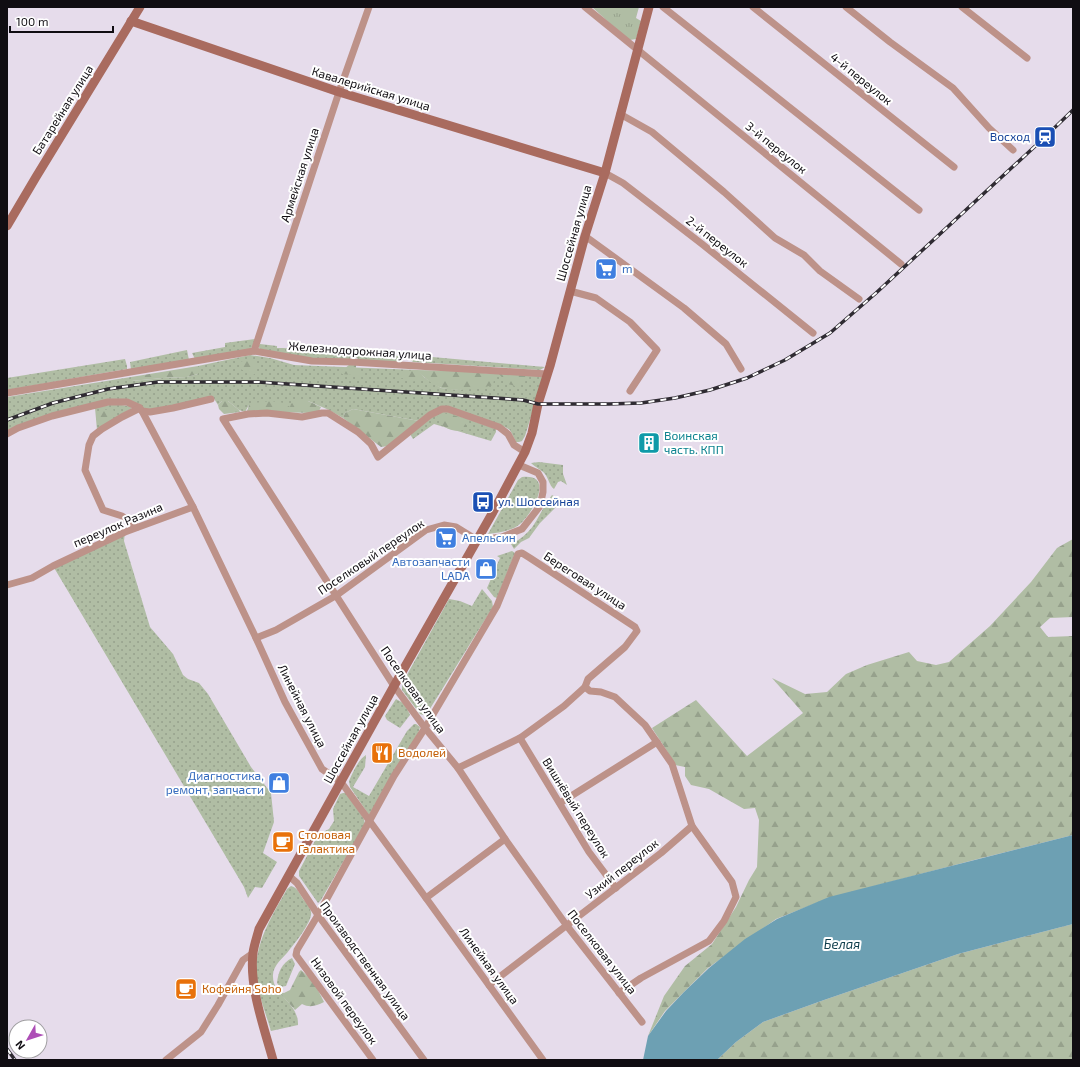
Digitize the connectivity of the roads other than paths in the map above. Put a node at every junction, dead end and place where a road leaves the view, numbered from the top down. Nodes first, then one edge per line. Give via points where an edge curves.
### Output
1 (140, 7) edge
2 (369, 7) edge
3 (585, 7) edge
4 (649, 7) edge
5 (663, 7) edge
6 (754, 7) edge
7 (846, 7) edge
8 (962, 7) edge
9 (131, 21) junction
10 (637, 49) junction
11 (1026, 58) dead end
12 (339, 92) junction
13 (620, 114) junction
14 (1013, 150) dead end
15 (954, 167) dead end
16 (605, 173) junction
17 (919, 210) dead end
18 (7, 226) edge
19 (585, 236) junction
20 (900, 264) dead end
21 (570, 291) junction
22 (859, 299) dead end
23 (813, 333) dead end
24 (254, 351) junction
25 (741, 369) dead end
26 (547, 374) junction
27 (630, 391) dead end
28 (7, 393) edge
29 (211, 399) dead end
30 (141, 409) junction
31 (7, 434) edge
32 (525, 452) junction
33 (519, 465) junction
34 (193, 507) junction
35 (137, 527) junction
36 (477, 540) junction
37 (7, 585) edge
38 (337, 595) junction
39 (256, 638) junction
40 (394, 686) junction
41 (585, 687) junction
42 (425, 728) junction
43 (520, 738) junction
44 (657, 742) junction
45 (458, 768) junction
46 (341, 782) junction
47 (560, 803) junction
48 (368, 821) junction
49 (692, 826) junction
50 (505, 839) junction
51 (289, 876) junction
52 (616, 888) junction
53 (426, 898) junction
54 (318, 915) junction
55 (567, 926) junction
56 (253, 953) junction
57 (489, 985) junction
58 (619, 993) junction
59 (642, 1022) dead end
60 (166, 1060) edge
61 (273, 1060) edge
62 (373, 1060) edge
63 (424, 1060) edge
64 (542, 1060) edge

1 - 9 main road, Батарейная улица
2 - 12 street, Армейская улица
3 - 10 street, 3-й переулок
4 - 10 main road, Шоссейная улица
5 - 17 street
6 - 15 street, 4-й переулок
7 - 14 street via 953,88
8 - 11 street
9 - 12 main road, Кавалерийская улица
9 - 18 main road, Батарейная улица
10 - 13 main road, Шоссейная улица
10 - 20 street, 3-й переулок
12 - 16 main road, Кавалерийская улица
12 - 24 street, Армейская улица
13 - 16 main road, Шоссейная улица
13 - 22 street via 652,132 775,238 804,255 820,272
16 - 19 main road, Шоссейная улица
16 - 23 street, 2-й переулок via 629,188 702,244
19 - 21 main road, Шоссейная улица
19 - 25 street via 696,318 726,344
21 - 26 main road, Шоссейная улица
21 - 27 street via 602,302 630,322 657,350
24 - 26 street, Железнодорожная улица via 312,361
24 - 28 street, Железнодорожная улица
26 - 32 main road, Шоссейная улица
29 - 30 street via 160,411 150,412
30 - 31 street via 127,402 108,402 52,416
30 - 34 street, Линейная улица
30 - 35 street via 122,417 93,436 85,470 103,510 122,516
32 - 33 main road, Шоссейная улица
32 - 38 street, Поселковая улица via 514,445 508,434 498,427 448,409 430,415 378,457 371,444 358,432 328,413 302,416 255,413 223,419
33 - 36 main road, Шоссейная улица
33 - 36 street via 538,473 543,482 544,492 540,506 522,529 502,537
34 - 35 street, переулок Разина
34 - 39 street, Линейная улица
35 - 37 street, переулок Разина via 32,578
36 - 38 street, Поселковый переулок via 456,527 444,525 426,530
36 - 40 main road, Шоссейная улица
38 - 39 street, Поселковый переулок via 276,630
38 - 40 street, Поселковая улица
39 - 46 street, Линейная улица via 285,702 322,769
40 - 42 street, Поселковая улица
40 - 46 main road, Шоссейная улица
41 - 42 street, Береговая улица via 588,679 625,647 638,631 530,558 522,553 518,554 497,606
41 - 43 street
41 - 44 street via 590,692 601,692 614,697 645,725
42 - 45 street, Поселковая улица
42 - 48 street
43 - 45 street
43 - 47 street, Вишнёвый переулок
44 - 47 street
44 - 49 street via 672,764
45 - 50 street, Поселковая улица
46 - 48 street, Линейная улица
46 - 51 main road, Шоссейная улица
47 - 52 street, Вишнёвый переулок via 589,852
48 - 53 street, Линейная улица
48 - 54 street
49 - 52 street, Узкий переулок
49 - 58 street via 732,882 736,897 724,921 709,941
50 - 53 street
50 - 55 street, Поселковая улица
51 - 54 street, Производственная улица
51 - 56 main road, Шоссейная улица via 260,929
52 - 55 street, Узкий переулок
53 - 57 street, Линейная улица
54 - 62 street, Низовой переулок via 296,955
54 - 63 street, Производственная улица
55 - 57 street, Узкий переулок
55 - 58 street, Поселковая улица
56 - 60 street, Шоссейная улица via 243,960 201,1032
56 - 61 main road, Шоссейная улица via 253,978 258,1007
57 - 64 street, Линейная улица
58 - 59 street, Поселковая улица

